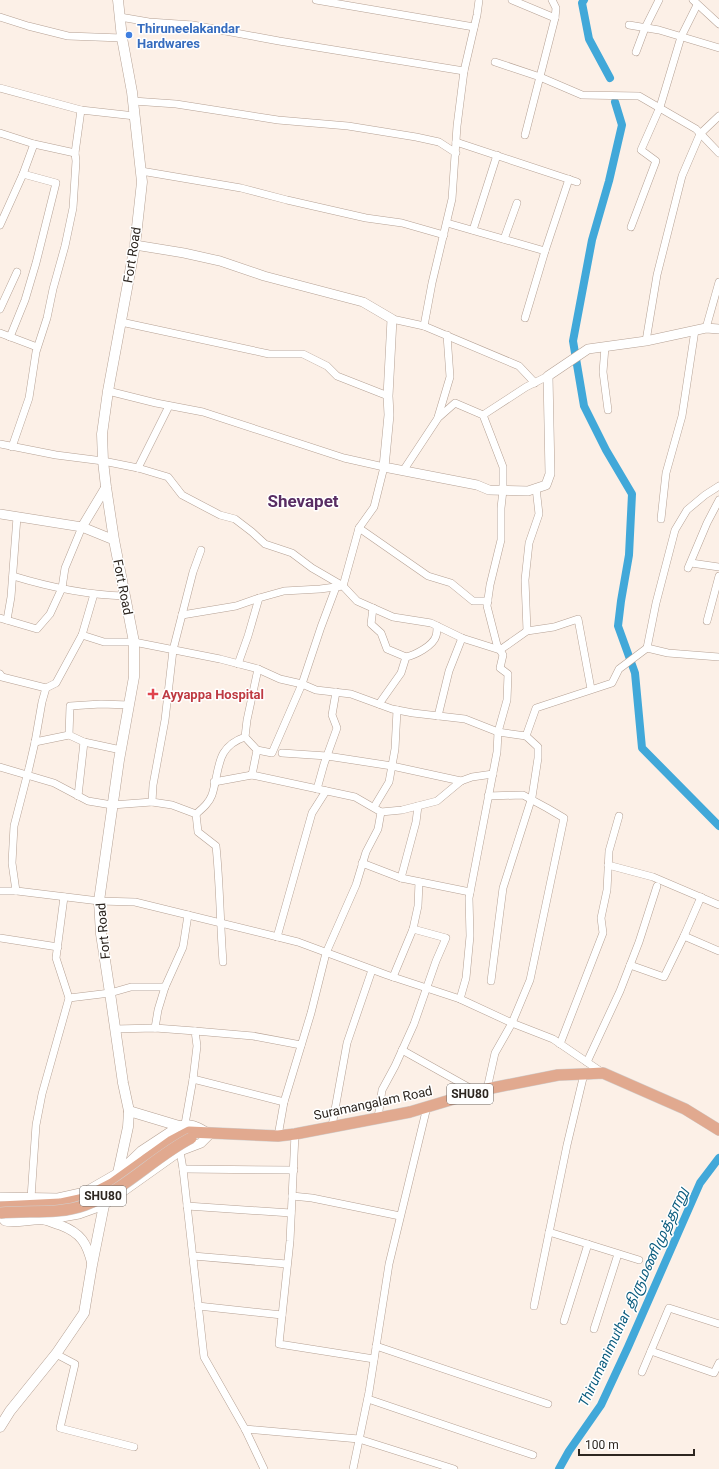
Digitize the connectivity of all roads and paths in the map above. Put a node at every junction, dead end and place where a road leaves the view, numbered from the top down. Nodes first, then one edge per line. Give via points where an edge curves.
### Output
1 (118, 0) edge
2 (316, 0) edge
3 (479, 0) edge
4 (512, 0) edge
5 (552, 0) edge
6 (659, 0) edge
7 (695, 2) edge
8 (719, 13) edge
9 (0, 17) edge
10 (120, 17) junction
11 (555, 18) junction
12 (717, 22) edge
13 (629, 24) dead end
14 (474, 27) junction
15 (645, 28) junction
16 (681, 37) junction
17 (122, 38) junction
18 (719, 48) edge
19 (636, 52) dead end
20 (495, 62) dead end
21 (464, 71) junction
22 (540, 77) junction
23 (0, 88) edge
24 (133, 101) junction
25 (660, 107) junction
26 (81, 110) junction
27 (134, 116) junction
28 (719, 116) edge
29 (0, 133) edge
30 (700, 134) junction
31 (524, 135) dead end
32 (456, 142) junction
33 (34, 144) junction
34 (719, 152) edge
35 (75, 153) junction
36 (456, 154) junction
37 (497, 156) junction
38 (141, 171) junction
39 (23, 174) junction
40 (569, 179) junction
41 (578, 182) dead end
42 (517, 203) dead end
43 (447, 223) junction
44 (0, 225) edge
45 (631, 227) dead end
46 (473, 230) junction
47 (444, 236) junction
48 (504, 239) junction
49 (135, 244) junction
50 (545, 251) junction
51 (17, 272) dead end
52 (719, 282) edge
53 (0, 309) edge
54 (525, 318) dead end
55 (392, 319) junction
56 (121, 322) junction
57 (424, 326) junction
58 (706, 328) junction
59 (719, 329) edge
60 (695, 330) junction
61 (0, 333) edge
62 (447, 336) junction
63 (10, 337) junction
64 (646, 342) junction
65 (37, 347) junction
66 (605, 347) junction
67 (548, 376) junction
68 (535, 383) junction
69 (108, 391) junction
70 (388, 396) junction
71 (168, 406) junction
72 (608, 410) dead end
73 (483, 415) junction
74 (438, 418) junction
75 (0, 444) edge
76 (12, 446) junction
77 (103, 461) junction
78 (384, 467) junction
79 (138, 468) junction
80 (403, 471) junction
81 (719, 486) edge
82 (106, 487) junction
83 (536, 488) junction
84 (503, 490) junction
85 (719, 500) edge
86 (0, 514) edge
87 (17, 517) junction
88 (661, 519) dead end
89 (82, 527) junction
90 (359, 528) junction
91 (114, 540) junction
92 (201, 550) dead end
93 (719, 567) edge
94 (13, 576) junction
95 (719, 576) edge
96 (340, 586) junction
97 (62, 588) junction
98 (94, 594) junction
99 (125, 596) junction
100 (259, 598) junction
101 (488, 602) junction
102 (373, 608) junction
103 (182, 615) junction
104 (3, 619) edge
105 (708, 621) dead end
106 (437, 626) junction
107 (526, 631) junction
108 (82, 635) junction
109 (462, 638) junction
110 (134, 642) junction
111 (647, 648) junction
112 (173, 650) junction
113 (500, 650) junction
114 (406, 657) junction
115 (719, 657) edge
116 (238, 664) junction
117 (258, 669) junction
118 (0, 674) edge
119 (302, 684) junction
120 (46, 688) junction
121 (591, 690) junction
122 (336, 692) junction
123 (379, 704) junction
124 (129, 705) junction
125 (397, 710) junction
126 (438, 716) junction
127 (498, 732) junction
128 (69, 735) junction
129 (526, 736) junction
130 (245, 737) junction
131 (35, 742) junction
132 (84, 742) junction
133 (120, 750) junction
134 (257, 750) junction
135 (282, 753) dead end
136 (327, 756) junction
137 (392, 766) junction
138 (0, 767) edge
139 (493, 774) junction
140 (27, 775) junction
141 (252, 776) junction
142 (461, 781) junction
143 (214, 782) junction
144 (317, 789) junction
145 (326, 791) junction
146 (78, 796) junction
147 (488, 796) junction
148 (531, 799) junction
149 (152, 802) junction
150 (112, 805) junction
151 (418, 806) junction
152 (374, 807) junction
153 (381, 812) junction
154 (196, 814) junction
155 (619, 816) dead end
156 (362, 863) junction
157 (608, 865) junction
158 (401, 878) junction
159 (419, 882) junction
160 (657, 886) dead end
161 (0, 891) edge
162 (16, 891) junction
163 (470, 892) junction
164 (64, 897) junction
165 (701, 897) junction
166 (99, 901) junction
167 (719, 905) edge
168 (188, 915) junction
169 (220, 924) junction
170 (413, 929) junction
171 (684, 936) junction
172 (277, 937) junction
173 (0, 938) edge
174 (58, 947) junction
175 (719, 951) edge
176 (326, 953) junction
177 (223, 962) dead end
178 (630, 965) junction
179 (372, 970) junction
180 (393, 977) junction
181 (491, 981) dead end
182 (165, 987) junction
183 (427, 988) junction
184 (110, 993) junction
185 (69, 998) junction
186 (460, 999) junction
187 (512, 1023) junction
188 (155, 1028) junction
189 (115, 1029) junction
190 (194, 1031) junction
191 (560, 1044) junction
192 (301, 1045) junction
193 (402, 1050) junction
194 (587, 1062) junction
195 (603, 1073) junction
196 (584, 1074) junction
197 (193, 1079) junction
198 (482, 1090) junction
199 (284, 1102) junction
200 (427, 1107) junction
201 (129, 1111) junction
202 (378, 1118) junction
203 (332, 1126) junction
204 (186, 1130) junction
205 (719, 1130) edge
206 (210, 1134) junction
207 (295, 1134) junction
208 (278, 1136) junction
209 (180, 1151) junction
210 (183, 1169) junction
211 (294, 1170) junction
212 (118, 1173) junction
213 (292, 1196) junction
214 (0, 1197) edge
215 (31, 1198) junction
216 (104, 1205) junction
217 (187, 1206) junction
218 (0, 1207) edge
219 (0, 1213) edge
220 (292, 1213) junction
221 (400, 1216) junction
222 (45, 1220) junction
223 (549, 1232) junction
224 (588, 1244) junction
225 (618, 1254) junction
226 (193, 1256) junction
227 (639, 1260) dead end
228 (288, 1264) junction
229 (92, 1265) junction
230 (198, 1306) junction
231 (534, 1306) dead end
232 (282, 1315) junction
233 (564, 1321) dead end
234 (719, 1324) edge
235 (594, 1328) dead end
236 (376, 1346) junction
237 (651, 1351) junction
238 (56, 1354) junction
239 (374, 1359) junction
240 (719, 1363) edge
241 (642, 1372) dead end
242 (368, 1400) junction
243 (548, 1404) dead end
244 (0, 1427) edge
245 (244, 1429) junction
246 (359, 1440) junction
247 (134, 1447) dead end
248 (533, 1455) dead end
249 (264, 1469) edge
250 (353, 1469) edge
251 (454, 1469) edge

1 - 10 main road, Fort Road
2 - 14 street
3 - 14 street
4 - 11 street
5 - 11 street via 556,8
6 - 15 street
7 - 12 street
7 - 16 street
8 - 12 street
9 - 17 street via 68,36
10 - 17 main road, Fort Road
10 - 21 street via 193,25
11 - 22 street
13 - 15 street
14 - 21 street
15 - 16 street
15 - 19 street
16 - 18 street
16 - 25 street
17 - 24 main road, Fort Road
20 - 22 street
21 - 32 street
22 - 25 street via 582,95 639,96
22 - 31 street
23 - 26 street
24 - 27 main road, Fort Road
24 - 36 street via 176,104 416,137 439,142
25 - 30 street
25 - 45 street via 641,150 656,161
26 - 27 street
26 - 35 street
27 - 38 main road, Fort Road
28 - 30 street
29 - 33 street
30 - 34 street
30 - 64 street via 678,191 657,275
32 - 36 street
32 - 37 street
33 - 35 street
33 - 39 street
35 - 65 street via 72,208 65,246
36 - 43 street
37 - 40 street
37 - 46 street
38 - 47 street via 241,188 366,218 402,223
38 - 49 main road, Fort Road
39 - 44 street
39 - 63 street via 56,183 25,300
40 - 41 street
40 - 50 street
42 - 48 street
43 - 46 street
43 - 47 street
46 - 48 street
47 - 57 street
48 - 50 street
49 - 55 street via 220,261 271,278 363,302
49 - 56 main road, Fort Road
50 - 54 street
51 - 53 street
52 - 58 street
55 - 57 street
55 - 70 street
56 - 69 main road, Fort Road
56 - 70 street via 269,354 303,354 326,366 337,376
57 - 62 street
58 - 59 street
58 - 60 street
60 - 64 street
60 - 88 street via 682,416 666,473
61 - 63 street
62 - 68 street via 519,366
62 - 74 street via 450,377
63 - 65 street
64 - 66 street
65 - 76 street via 29,398
66 - 67 street via 588,349
66 - 72 street via 603,372
67 - 68 street
67 - 83 street via 550,474 546,485
68 - 73 street
69 - 71 street
69 - 77 main road, Fort Road via 102,434
70 - 78 street via 389,415
71 - 78 street via 203,412 344,458
71 - 79 street
73 - 74 street via 455,403
73 - 84 street via 503,467
74 - 80 street
75 - 76 street
76 - 77 street
77 - 79 street
77 - 82 main road, Fort Road
78 - 80 street
78 - 90 street via 374,507
79 - 96 street via 168,477 182,495 220,515 235,519 265,544 292,553
80 - 84 street via 489,490
81 - 111 street via 687,510 675,530
82 - 89 street
82 - 91 main road, Fort Road
83 - 84 street via 528,491
83 - 107 street via 539,514 529,543 525,580
84 - 101 street via 501,540
85 - 93 street via 690,565
86 - 87 street
87 - 89 street
87 - 94 street
89 - 91 street
89 - 97 street via 65,568
90 - 96 street
90 - 101 street via 428,576 451,583 473,601
91 - 99 main road, Fort Road
92 - 103 street
94 - 97 street
94 - 104 street
95 - 105 street
96 - 100 street via 284,591
96 - 102 street via 356,601
96 - 119 street via 321,627
97 - 98 street
97 - 104 street via 50,614 37,629
98 - 99 street
98 - 108 street
99 - 110 main road, Fort Road
100 - 103 street via 236,606
100 - 116 street
101 - 113 street
102 - 106 street via 393,617
102 - 114 street via 371,624 381,633 387,649
103 - 112 street
106 - 109 street
106 - 114 street via 436,638 426,648
107 - 113 street
107 - 121 street via 554,627 578,619
108 - 110 street via 104,642
108 - 120 street via 56,683
109 - 113 street
109 - 126 street via 449,671
110 - 112 street
110 - 124 main road, Fort Road via 134,677
111 - 115 street via 668,653
111 - 121 street via 619,668 612,682
112 - 116 street
112 - 149 street
113 - 127 street via 503,654 500,668 508,674 507,700
114 - 123 street via 401,672
116 - 117 street
117 - 119 street
117 - 130 street
118 - 120 street via 2,677
119 - 122 street via 316,690
119 - 134 street via 272,753
120 - 131 street
121 - 129 street via 536,708
122 - 123 street via 352,694
122 - 136 street via 332,715 337,728
123 - 125 street
124 - 128 street via 70,706
124 - 133 main road, Fort Road
125 - 126 street
125 - 137 street via 396,749
126 - 127 street via 465,719
127 - 129 street
127 - 139 street
128 - 131 street
128 - 132 street
129 - 148 street via 538,747
130 - 134 street
130 - 143 street via 234,740 219,760
131 - 140 street
132 - 133 street
132 - 146 street
133 - 150 main road, Fort Road
134 - 141 street
135 - 136 street
136 - 137 street
136 - 144 street
137 - 142 street
137 - 152 street via 389,782
138 - 140 street
139 - 142 street via 472,776
139 - 147 street
140 - 146 street via 54,783
140 - 162 street via 14,826 12,863
141 - 143 street
141 - 144 street
142 - 151 street via 437,801
143 - 154 street via 212,795 207,804
144 - 145 street
145 - 152 street via 355,796
145 - 172 street via 312,814
146 - 150 street via 88,801
147 - 148 street via 523,795
147 - 163 street
148 - 181 street via 503,888
148 - 187 street via 564,818 530,980
149 - 150 street
149 - 154 street via 172,805
150 - 166 main road, Fort Road
151 - 153 street
151 - 158 street
152 - 153 street
153 - 156 street via 378,829
154 - 169 street via 198,832 216,846 220,884
155 - 157 street via 609,851
156 - 158 street
156 - 176 street via 356,885
157 - 165 street via 653,877
157 - 191 street via 602,918 603,933
158 - 159 street
159 - 163 street
159 - 170 street via 418,906
160 - 178 street
161 - 162 street
162 - 164 street
163 - 186 street via 470,936 466,978
164 - 166 street
164 - 174 street
165 - 167 street
165 - 171 street
166 - 168 street via 136,902
166 - 184 main road, Fort Road
168 - 169 street
168 - 182 street via 183,947
169 - 172 street
169 - 177 street
170 - 180 street
170 - 183 street via 446,938
171 - 175 street
171 - 178 street via 664,977
172 - 176 street
173 - 174 street
174 - 185 street via 56,958
176 - 179 street
176 - 192 street
178 - 194 street
179 - 180 street
179 - 203 street via 347,1043
180 - 183 street
182 - 184 street via 131,987
182 - 188 street
183 - 186 street
183 - 193 street
184 - 185 street
184 - 189 main road, Fort Road
185 - 215 street via 36,1125
186 - 187 street
187 - 191 street
187 - 198 street via 495,1053
188 - 189 street
188 - 190 street
189 - 201 main road, Fort Road
190 - 192 street via 253,1036
190 - 197 street via 197,1046
191 - 194 street
192 - 199 street
193 - 198 street
193 - 202 street via 382,1090
194 - 195 street
195 - 196 main road, Suramangalam Road / SHU80
195 - 205 main road, Suramangalam Road / SHU80 via 685,1109
196 - 198 main road, Suramangalam Road / SHU80 via 558,1075
196 - 223 street
197 - 199 street
197 - 204 street
198 - 200 main road, Suramangalam Road / SHU80
199 - 208 street
200 - 202 main road, Suramangalam Road / SHU80
200 - 221 street
201 - 204 main road
201 - 212 main road, Fort Road
202 - 203 main road, Suramangalam Road / SHU80
203 - 207 main road, Suramangalam Road / SHU80
204 - 206 main road, SHU80
204 - 206 street via 197,1126
204 - 212 street via 141,1151
204 - 218 main road, SHU80 via 112,1184 83,1199 60,1204
204 - 219 main road, SHU80, bridge via 175,1146 115,1189 85,1205 61,1210
206 - 208 main road, Suramangalam Road / SHU80
206 - 209 street via 201,1143
207 - 208 main road, Suramangalam Road / SHU80
207 - 211 street
209 - 210 street
209 - 216 street
210 - 211 street
210 - 217 street
211 - 213 street
212 - 215 street via 85,1192 58,1198
213 - 220 street
213 - 221 street
214 - 215 street
216 - 222 street via 79,1214
216 - 229 main road
217 - 220 street
217 - 226 street
219 - 222 street via 5,1222
220 - 228 street
221 - 236 street via 389,1264
222 - 229 street via 72,1230 81,1238 89,1251
223 - 224 street
223 - 231 street
224 - 225 street
224 - 233 street
225 - 227 street
225 - 235 street
226 - 228 street
226 - 230 street
228 - 232 street
229 - 238 main road via 84,1313
230 - 232 street
230 - 245 street via 204,1357
232 - 239 street via 279,1344
234 - 237 street via 669,1308
236 - 239 street
236 - 243 street
237 - 240 street via 714,1373
237 - 241 street
238 - 244 main road
238 - 247 street via 75,1364 60,1428
239 - 242 street
242 - 246 street
242 - 248 street
245 - 246 street
245 - 249 street
246 - 250 street
246 - 251 street

